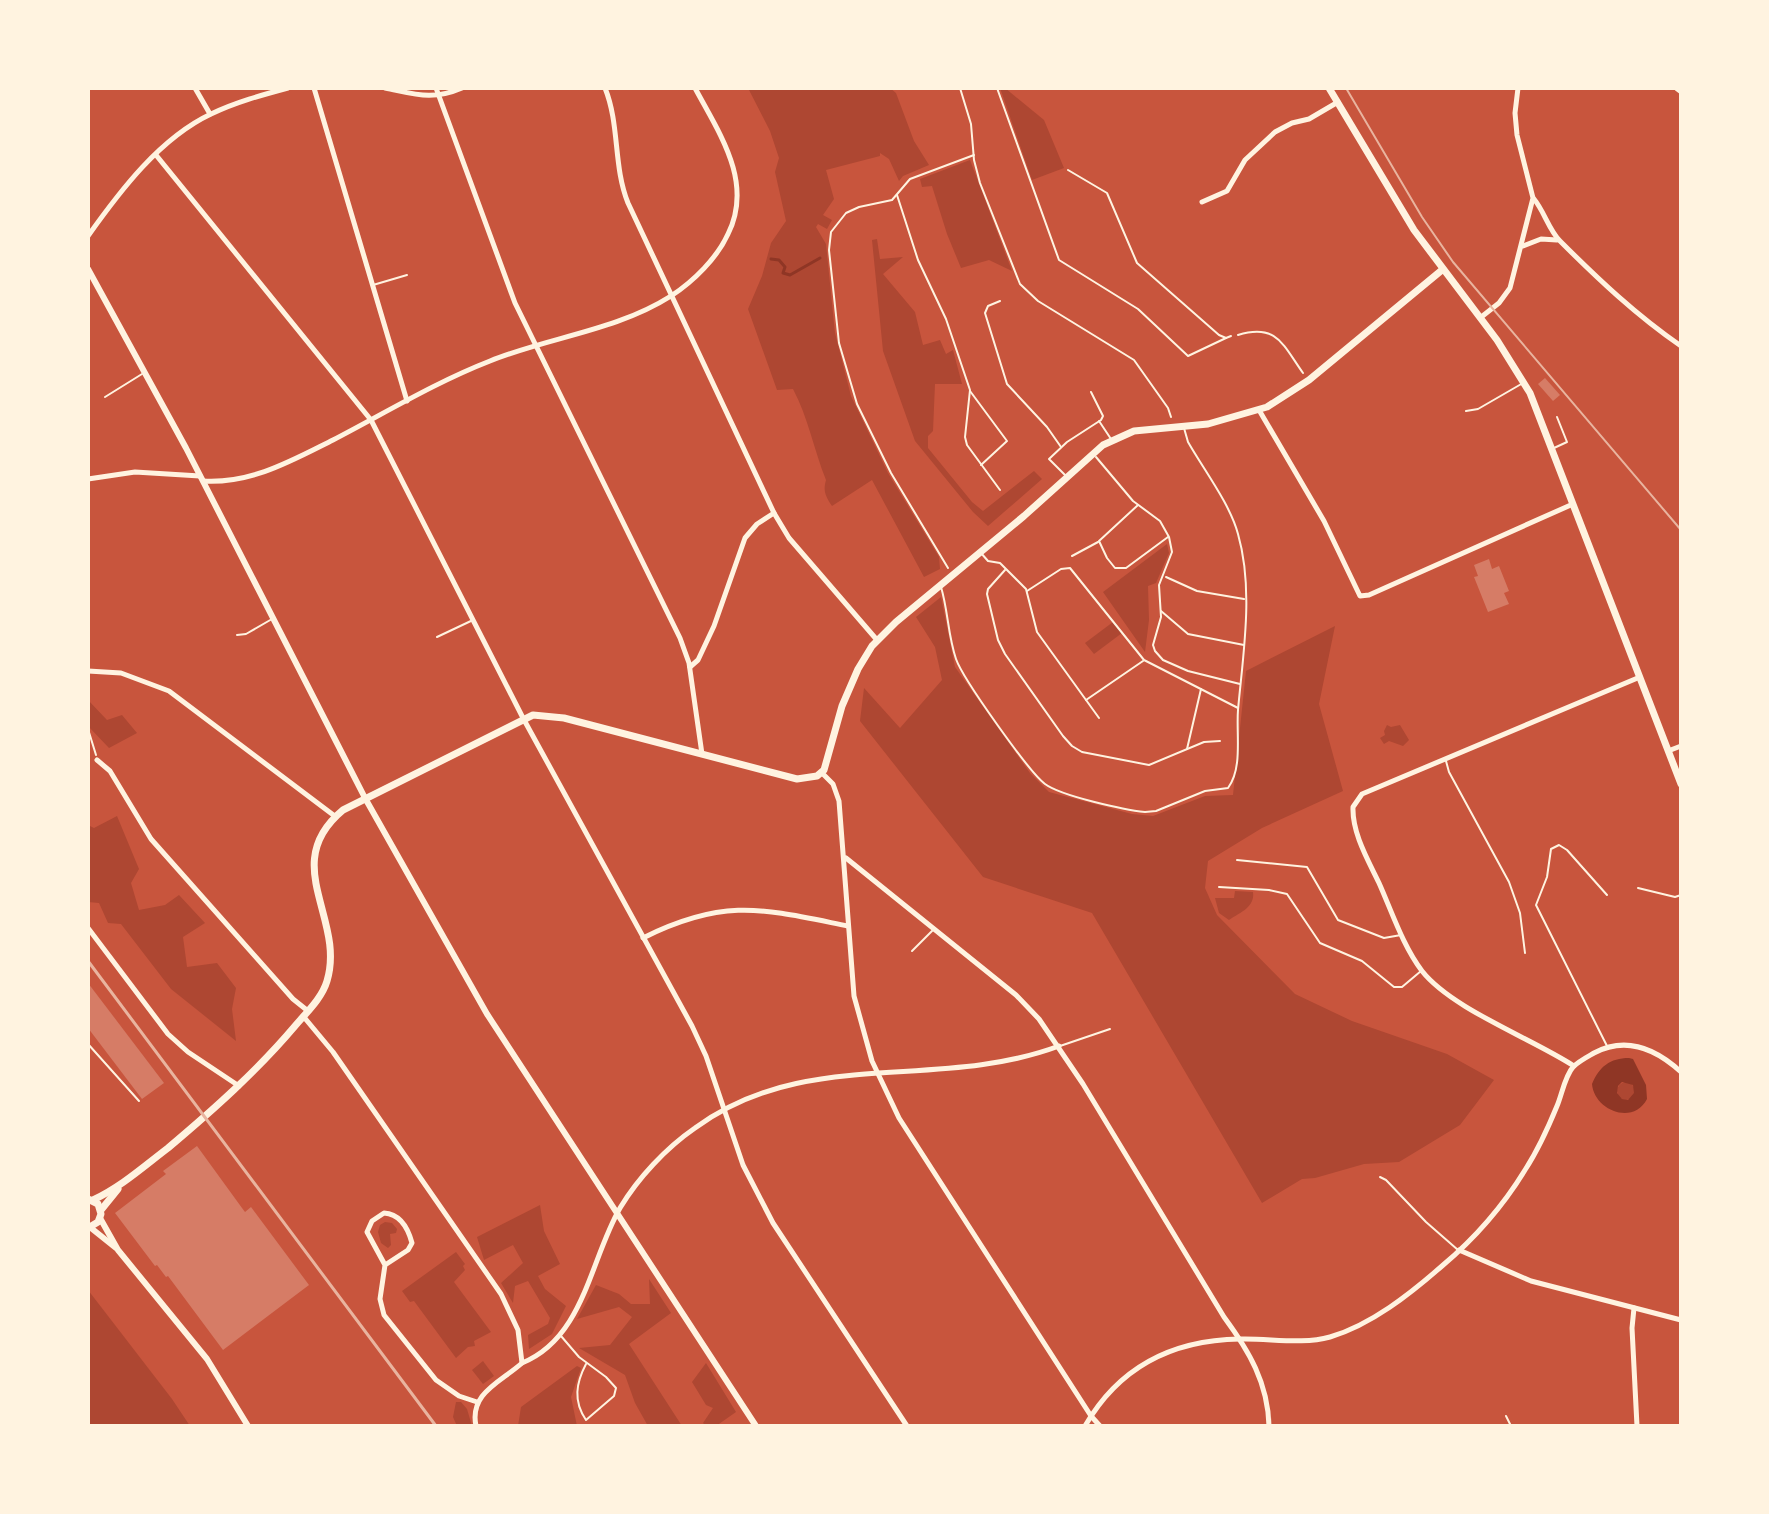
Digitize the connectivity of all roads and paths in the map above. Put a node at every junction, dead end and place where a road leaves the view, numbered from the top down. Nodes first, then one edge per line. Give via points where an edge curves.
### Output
1 (195, 88) edge
2 (288, 88) edge
3 (314, 88) edge
4 (385, 88) edge
5 (436, 88) edge
6 (462, 88) edge
7 (605, 88) edge
8 (695, 88) edge
9 (960, 88) edge
10 (997, 88) edge
11 (1329, 88) edge
12 (1518, 88) edge
13 (439, 96) junction
14 (1339, 102) junction
15 (210, 114) junction
16 (156, 155) junction
17 (974, 155) junction
18 (1068, 170) dead end
19 (896, 194) junction
20 (1533, 198) junction
21 (1202, 202) dead end
22 (88, 236) edge
23 (1558, 240) junction
24 (1523, 246) junction
25 (88, 269) edge
26 (1442, 270) junction
27 (407, 275) dead end
28 (372, 285) junction
29 (672, 295) junction
30 (1000, 301) dead end
31 (1480, 318) junction
32 (1231, 336) joint
33 (1226, 338) junction
34 (536, 346) junction
35 (1681, 346) edge
36 (146, 372) junction
37 (1309, 380) junction
38 (1524, 383) junction
39 (970, 390) junction
40 (1091, 392) dead end
41 (105, 397) dead end
42 (407, 401) junction
43 (1259, 410) junction
44 (1466, 411) dead end
45 (1171, 417) dead end
46 (1557, 417) dead end
47 (371, 420) junction
48 (1099, 421) junction
49 (1184, 427) junction
50 (1112, 440) junction
51 (1061, 447) junction
52 (1553, 449) junction
53 (1093, 453) junction
54 (981, 465) junction
55 (1066, 477) junction
56 (88, 479) edge
57 (202, 479) junction
58 (1000, 490) dead end
59 (1574, 504) junction
60 (1138, 505) junction
61 (774, 513) junction
62 (1169, 537) junction
63 (1099, 541) junction
64 (981, 552) junction
65 (1072, 556) dead end
66 (948, 568) dead end
67 (1005, 570) junction
68 (1164, 576) junction
69 (940, 586) junction
70 (1027, 591) junction
71 (1245, 599) junction
72 (1160, 610) junction
73 (273, 618) junction
74 (474, 619) junction
75 (237, 635) dead end
76 (437, 637) dead end
77 (877, 640) junction
78 (1244, 645) junction
79 (1144, 660) junction
80 (690, 667) junction
81 (88, 671) edge
82 (1640, 677) junction
83 (1241, 685) junction
84 (1202, 688) junction
85 (1086, 700) junction
86 (1238, 709) junction
87 (523, 718) junction
88 (1099, 718) dead end
89 (88, 729) edge
90 (1220, 741) dead end
91 (1681, 746) edge
92 (1187, 749) junction
93 (1668, 751) junction
94 (702, 754) junction
95 (97, 760) joint
96 (1446, 760) junction
97 (822, 773) junction
98 (1681, 784) edge
99 (365, 798) junction
100 (336, 817) junction
101 (845, 858) junction
102 (1237, 860) dead end
103 (1219, 887) dead end
104 (1638, 888) dead end
105 (1607, 895) dead end
106 (1681, 895) edge
107 (848, 926) junction
108 (88, 928) edge
109 (934, 929) junction
110 (1402, 934) junction
111 (643, 938) junction
112 (912, 951) dead end
113 (1525, 953) dead end
114 (1422, 971) junction
115 (306, 1013) junction
116 (1110, 1029) dead end
117 (88, 1044) edge
118 (1059, 1046) junction
119 (1607, 1047) junction
120 (1574, 1066) junction
121 (1681, 1072) edge
122 (876, 1073) junction
123 (239, 1086) junction
124 (139, 1101) dead end
125 (725, 1108) junction
126 (1380, 1177) dead end
127 (119, 1187) junction
128 (90, 1200) edge
129 (100, 1214) junction
130 (617, 1214) junction
131 (89, 1228) edge
132 (118, 1250) junction
133 (1459, 1250) junction
134 (385, 1265) junction
135 (1634, 1308) junction
136 (1681, 1320) edge
137 (560, 1336) junction
138 (1240, 1339) junction
139 (522, 1363) junction
140 (586, 1364) junction
141 (477, 1402) junction
142 (1091, 1416) junction
143 (1506, 1416) dead end
144 (248, 1426) edge
145 (476, 1426) edge
146 (756, 1426) edge
147 (907, 1426) edge
148 (1085, 1426) edge
149 (1100, 1426) edge
150 (1269, 1426) edge
151 (1511, 1426) edge
152 (1637, 1426) edge

1 - 15 street
2 - 15 street
3 - 28 street
4 - 13 street
5 - 13 street
6 - 13 street
7 - 29 street via 615,120 624,195
8 - 29 street via 729,154 737,201 731,229 714,257
9 - 17 lane
10 - 33 lane via 1059,260 1138,309 1188,356
11 - 14 main road
12 - 20 street via 1517,135
13 - 34 street via 515,303
14 - 21 street via 1275,132 1245,160 1227,191
14 - 26 main road
15 - 16 street
16 - 22 street
16 - 47 street
17 - 19 lane via 910,179
17 - 45 lane via 1022,288 1134,360
18 - 33 lane via 1107,193 1137,263
19 - 39 lane
19 - 66 lane via 884,203 850,211 830,234 837,327 866,425
20 - 23 street
20 - 24 street
23 - 24 street
23 - 35 street via 1621,301
24 - 31 street via 1510,288
25 - 36 street
26 - 31 main road
26 - 37 main road
27 - 28 lane
28 - 42 street
29 - 34 street via 640,312
29 - 61 street
30 - 51 lane via 985,313 1007,384
31 - 38 main road
32 - 33 lane
32 - 37 path via 1268,332
34 - 42 street via 476,366
34 - 80 street
36 - 41 lane
36 - 57 street
37 - 43 main road
38 - 44 lane
38 - 52 main road
39 - 54 lane via 965,437
39 - 54 lane via 1007,441
40 - 48 lane via 1103,416
42 - 47 street
43 - 49 main road
43 - 59 street via 1324,521 1360,596
46 - 52 lane via 1567,442
47 - 57 street via 264,473
47 - 74 street
48 - 50 lane
48 - 51 lane
49 - 50 main road via 1134,431
49 - 71 lane via 1238,531
50 - 53 main road
51 - 55 lane via 1049,459
52 - 59 main road
53 - 55 main road
53 - 60 lane
54 - 58 lane
55 - 64 main road
56 - 57 street via 135,472
57 - 73 street
59 - 82 main road
60 - 62 lane via 1160,521
60 - 63 lane
61 - 77 street via 789,538
61 - 80 street via 745,538 708,639
62 - 63 lane via 1122,569 1115,568
62 - 68 lane via 1172,552
63 - 65 lane
64 - 67 lane
64 - 69 main road
67 - 70 lane
67 - 92 lane via 987,594 998,640 1072,746 1089,755 1142,765 1157,764
68 - 71 lane via 1197,591
68 - 72 lane via 1158,592
69 - 77 main road
69 - 86 lane via 963,675 1031,769 1048,786 1069,795 1145,812 1228,788 1235,773
70 - 79 lane via 1070,568
70 - 85 lane via 1037,632
71 - 78 lane
72 - 78 lane via 1188,634
72 - 83 lane via 1153,645 1158,655 1195,674
73 - 75 lane
73 - 99 street
74 - 76 lane
74 - 87 street
77 - 97 main road via 850,685
78 - 83 lane
79 - 84 lane
79 - 85 lane
80 - 94 street
81 - 100 street via 121,673 169,691
82 - 93 main road
82 - 96 street
83 - 86 lane
84 - 86 lane
84 - 92 lane
85 - 88 lane
87 - 94 main road via 558,716
87 - 99 main road
87 - 111 street
89 - 95 path
90 - 92 lane
91 - 93 street
93 - 98 main road
94 - 97 main road via 797,779
95 - 115 street via 110,771 151,839
96 - 110 street via 1362,794 1353,807 1358,835
96 - 113 lane via 1509,882
97 - 101 street via 836,792
99 - 100 main road
99 - 130 street via 505,1044
100 - 115 main road via 321,835 314,856 330,965 324,988
101 - 107 street
101 - 109 street
102 - 110 lane via 1307,867 1338,920 1384,938
103 - 114 lane via 1287,894 1320,943 1362,961 1397,988
104 - 106 lane
105 - 119 lane via 1567,850 1559,845 1551,849 1536,905
107 - 111 street via 766,910 726,910
107 - 122 street via 854,996
108 - 123 street via 168,1034
109 - 112 lane
109 - 118 street via 1016,995
110 - 114 street
111 - 125 street via 706,1056
114 - 120 street via 1452,998
115 - 123 main road
115 - 139 street via 501,1294 516,1323
116 - 118 lane
117 - 124 path
118 - 122 street via 1004,1063
118 - 138 street
119 - 120 street
119 - 121 street via 1649,1050
120 - 133 street via 1526,1169
122 - 125 street via 802,1081
122 - 142 street via 899,1118
123 - 127 main road
125 - 130 street via 665,1154
125 - 147 street via 743,1165 773,1223
126 - 133 lane
127 - 128 main road
127 - 129 main road
128 - 129 main road
129 - 131 main road
129 - 132 street
130 - 137 street
130 - 146 street
131 - 132 street
132 - 144 street via 207,1359
133 - 135 street via 1531,1281
133 - 138 street via 1391,1306 1333,1336
134 - 134 street via 412,1243 396,1215 384,1213 367,1232
134 - 141 street via 380,1299 384,1315 436,1380
135 - 136 street
135 - 152 street
137 - 139 street
137 - 140 lane
138 - 142 street via 1185,1346 1144,1363 1114,1385
138 - 150 street via 1265,1392
139 - 141 street
140 - 140 lane via 577,1395 586,1420 616,1392 613,1383
141 - 145 street
142 - 148 street
142 - 149 street
143 - 151 lane

